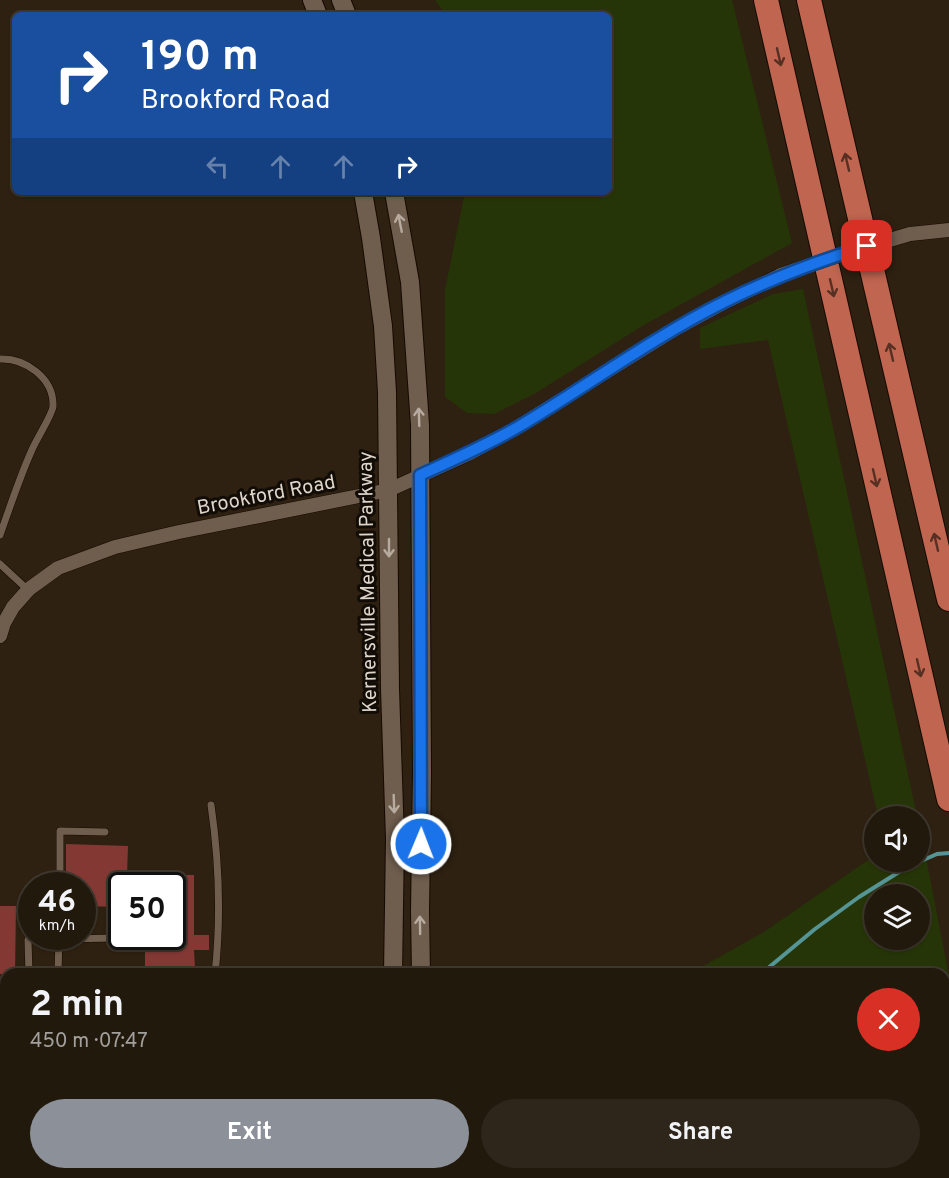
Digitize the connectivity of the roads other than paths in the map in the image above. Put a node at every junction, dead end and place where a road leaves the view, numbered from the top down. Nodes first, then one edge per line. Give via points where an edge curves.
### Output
1 (766, 0) edge
2 (809, 0) edge
3 (364, 195) edge
4 (395, 195) edge
5 (949, 230) edge
6 (0, 358) edge
7 (420, 475) junction
8 (388, 490) junction
9 (0, 535) edge
10 (0, 564) edge
11 (28, 590) junction
12 (949, 599) edge
13 (0, 636) edge
14 (949, 799) edge
15 (211, 805) dead end
16 (105, 832) dead end
17 (60, 872) edge
18 (420, 876) junction
19 (394, 877) junction
20 (28, 950) edge
21 (59, 950) edge
22 (29, 968) edge
23 (58, 968) edge
24 (216, 968) edge
25 (393, 968) edge
26 (421, 968) edge

1 -> 14 highway
12 -> 2 highway
3 - 8 main road, Kernersville Medical Parkway via 386,355
7 -> 4 main road via 410,282
5 - 7 street, Brookford Road, bridge via 910,234 781,276 675,329 516,428
6 - 9 lane via 19,360 39,373 51,388 53,407 30,453
7 - 8 street, Brookford Road
7 - 18 main road
8 - 11 street, Brookford Road via 115,547 58,568
8 -> 19 main road, Kernersville Medical Parkway
10 - 11 lane
11 - 13 street, Brookford Road via 13,607
15 - 24 lane via 217,845
16 - 17 lane via 60,831
18 - 19 main road
26 -> 18 main road
19 - 25 main road, Kernersville Medical Parkway
20 - 22 lane
21 - 23 lane

